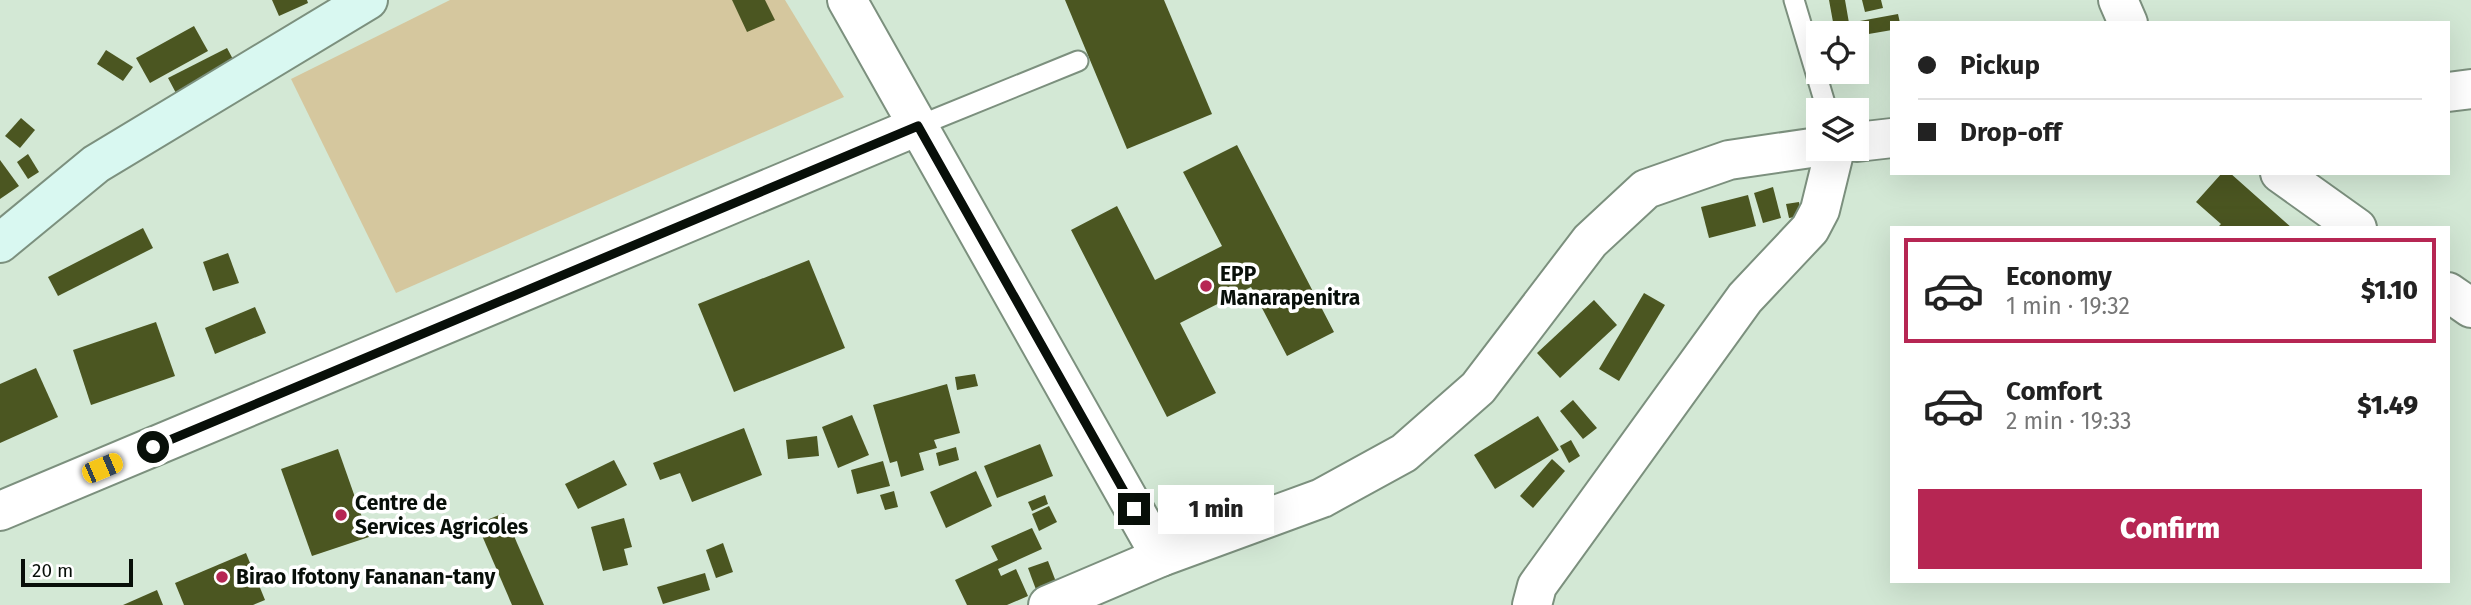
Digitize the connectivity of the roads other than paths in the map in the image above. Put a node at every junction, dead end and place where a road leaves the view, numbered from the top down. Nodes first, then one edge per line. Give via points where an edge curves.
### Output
1 (368, 0) edge
2 (847, 0) edge
3 (1794, 0) edge
4 (2118, 0) edge
5 (2127, 21) edge
6 (1078, 61) dead end
7 (2471, 89) edge
8 (2450, 92) edge
9 (1823, 98) edge
10 (918, 126) junction
11 (1890, 138) edge
12 (1869, 141) edge
13 (1806, 149) edge
14 (1832, 161) edge
15 (2283, 175) edge
16 (2354, 226) edge
17 (0, 243) edge
18 (2450, 293) edge
19 (2471, 308) edge
20 (0, 511) edge
21 (1161, 557) junction
22 (1048, 605) edge
23 (1532, 605) edge

1 - 17 main road via 96,164
2 - 10 street
3 - 9 lane
4 - 5 street
6 - 10 lane
7 - 8 street
10 - 20 street
10 - 21 street
11 - 12 street
13 - 21 street via 1729,160 1646,189 1590,241 1478,388 1405,453 1322,498
14 - 23 street via 1810,229 1745,298 1537,586
15 - 16 street
18 - 19 street
21 - 22 street

